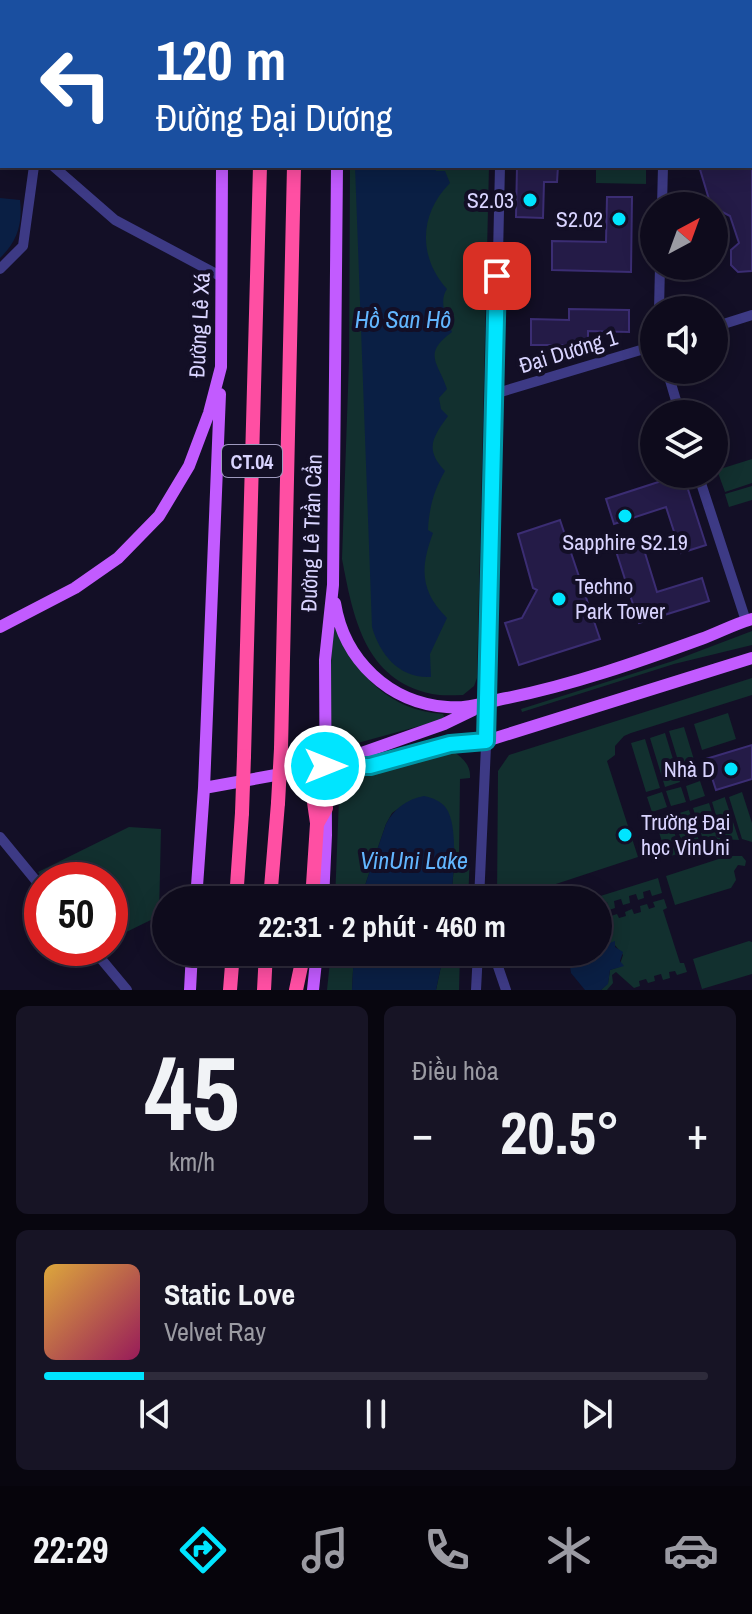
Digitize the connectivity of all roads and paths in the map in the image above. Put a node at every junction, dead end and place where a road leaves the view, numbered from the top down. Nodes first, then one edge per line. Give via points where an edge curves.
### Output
1 (34, 168) edge
2 (55, 168) edge
3 (222, 168) edge
4 (260, 168) edge
5 (294, 168) edge
6 (337, 168) edge
7 (500, 168) edge
8 (663, 168) edge
9 (662, 192) edge
10 (0, 269) edge
11 (222, 277) junction
12 (752, 315) edge
13 (728, 323) edge
14 (640, 350) edge
15 (221, 367) junction
16 (494, 394) junction
17 (703, 488) edge
18 (333, 585) junction
19 (749, 620) edge
20 (0, 627) edge
21 (752, 658) edge
22 (488, 702) junction
23 (486, 741) junction
24 (325, 766) junction
25 (370, 766) junction
26 (289, 774) junction
27 (204, 788) junction
28 (313, 795) junction
29 (326, 808) junction
30 (317, 824) junction
31 (0, 837) edge
32 (24, 866) edge
33 (197, 886) edge
34 (237, 886) edge
35 (271, 886) edge
36 (313, 886) edge
37 (323, 886) edge
38 (480, 886) edge
39 (107, 966) edge
40 (191, 966) edge
41 (232, 966) edge
42 (265, 966) edge
43 (301, 966) edge
44 (316, 966) edge
45 (477, 966) edge
46 (498, 966) edge
47 (127, 990) edge
48 (190, 990) edge
49 (230, 990) edge
50 (264, 990) edge
51 (296, 990) edge
52 (313, 990) edge
53 (476, 990) edge
54 (506, 990) edge

1 - 10 street via 23,246
2 - 11 street via 115,220
3 - 11 main road, Đường Lê Xá
4 - 34 highway, CT.04, bridge
5 - 35 highway, CT.04, bridge via 281,749
6 - 18 main road, Đường Lê Trần Cẩn
7 - 16 street
8 - 9 street
11 - 15 main road, Đường Lê Xá
12 - 13 street
14 - 16 street, Đại Dương 1
15 - 20 main road, Đường Lê Xá via 189,466 159,516 118,558 75,588
15 - 27 main road
16 - 22 street
17 - 19 street
18 - 22 main road via 338,618 349,642 379,681 418,702 463,707
18 - 24 main road, Đường Lê Trần Cẩn via 325,660
19 - 22 main road via 537,692
21 - 23 main road
22 - 23 street
22 - 24 main road via 444,724
23 - 25 main road via 450,744
23 - 38 street
24 - 25 main road
24 - 26 main road
24 - 29 main road, Đường Lê Trần Cẩn
25 - 29 main road via 341,779
26 - 27 main road
26 - 28 main road
27 - 33 main road
28 - 29 main road
28 - 30 highway
29 - 30 highway
29 - 37 main road, Đường Lê Trần Cẩn
30 - 36 highway
31 - 32 street
39 - 47 street
40 - 48 main road
41 - 49 highway
42 - 50 highway
43 - 51 highway
44 - 52 main road
45 - 53 street
46 - 54 street

